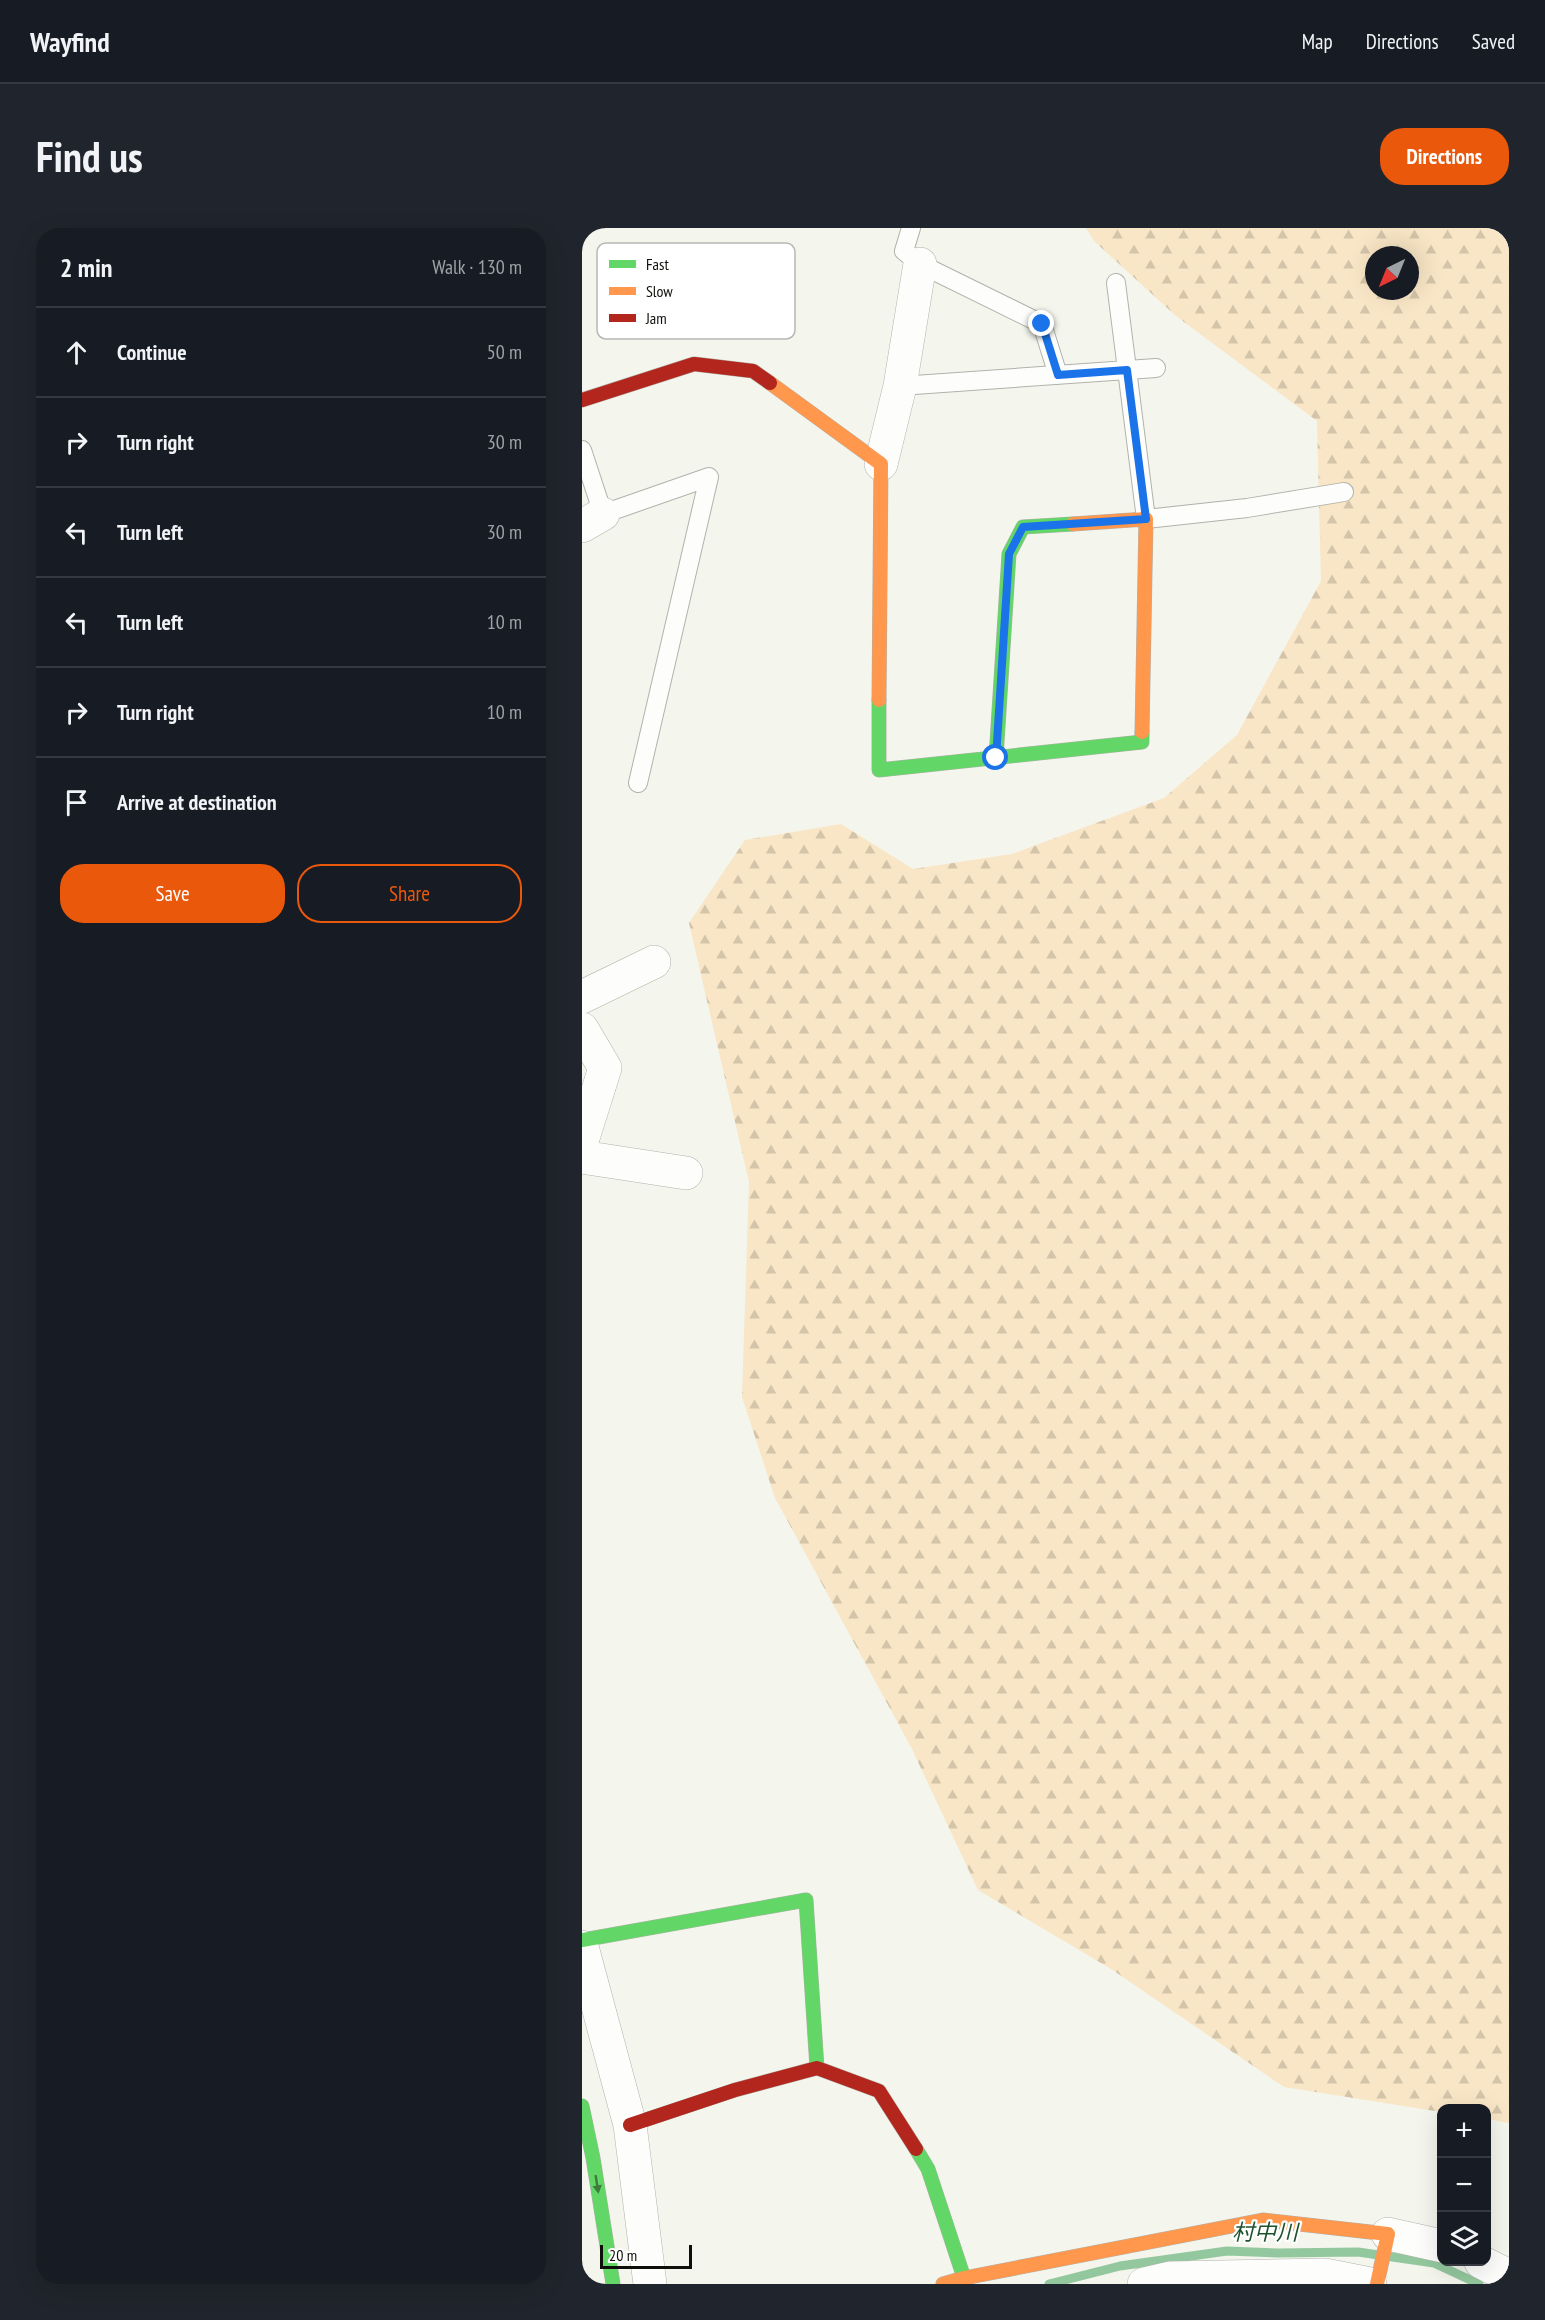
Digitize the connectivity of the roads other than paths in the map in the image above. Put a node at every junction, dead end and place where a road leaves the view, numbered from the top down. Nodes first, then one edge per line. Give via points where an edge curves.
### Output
1 (911, 228) edge
2 (920, 264) junction
3 (1116, 283) dead end
4 (1156, 368) dead end
5 (1127, 370) junction
6 (1058, 375) junction
7 (900, 386) junction
8 (582, 400) edge
9 (582, 450) edge
10 (881, 464) junction
11 (1344, 492) dead end
12 (1146, 519) junction
13 (592, 520) edge
14 (996, 758) junction
15 (638, 783) dead end
16 (654, 962) dead end
17 (582, 997) edge
18 (582, 1029) edge
19 (582, 1141) edge
20 (582, 1157) edge
21 (686, 1173) dead end
22 (582, 1940) edge
23 (582, 1947) edge
24 (817, 2068) junction
25 (582, 2106) edge
26 (630, 2125) junction
27 (1388, 2234) junction
28 (1437, 2245) edge
29 (1489, 2266) edge
30 (1509, 2276) edge
31 (964, 2278) junction
32 (613, 2284) edge
33 (650, 2284) edge
34 (943, 2284) edge
35 (1144, 2284) edge
36 (1370, 2284) edge
37 (1377, 2284) edge

1 - 2 lane via 904,251
2 - 6 lane via 1042,324
2 - 7 street
3 - 5 lane
4 - 5 lane
5 - 6 lane
5 - 12 lane
6 - 7 lane
7 - 10 street
8 - 10 main road via 694,364 753,371
9 - 13 lane
10 - 14 main road via 879,770
11 - 12 lane
12 - 14 main road via 1023,527 1009,554
12 - 14 main road via 1142,742
13 - 15 lane via 710,477
16 - 17 street
18 - 19 street via 605,1068
20 - 21 street
22 - 24 main road via 806,1900
23 - 26 street
24 - 26 main road
24 - 31 main road via 879,2091 928,2169
25 -> 32 main road
26 - 33 street
27 - 28 street
27 - 31 main road via 1263,2220
27 - 37 main road
29 - 30 street
31 - 34 main road
35 - 36 street via 1170,2278 1325,2275

